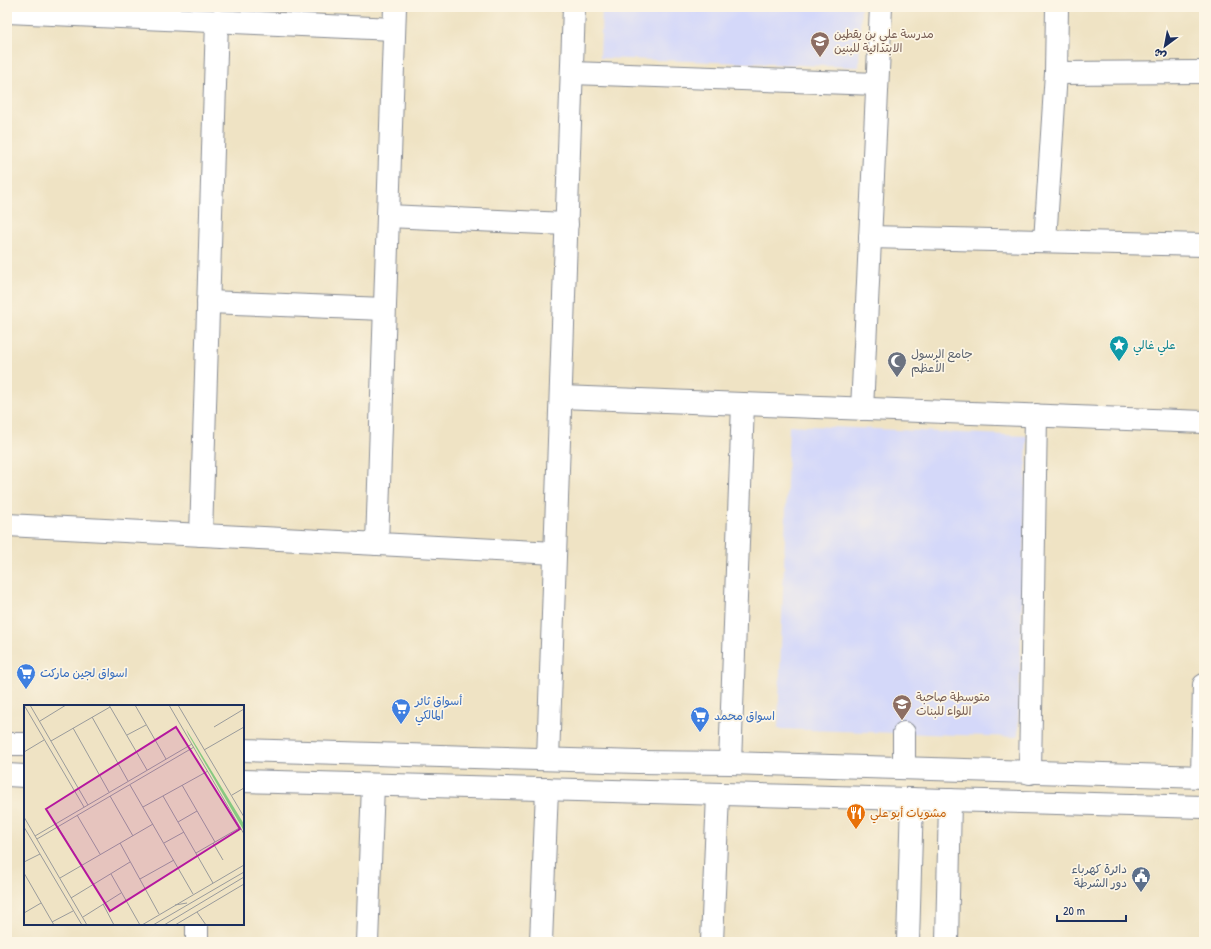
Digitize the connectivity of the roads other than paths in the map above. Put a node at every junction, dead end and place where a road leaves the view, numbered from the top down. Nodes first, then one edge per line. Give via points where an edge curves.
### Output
1 (395, 7) edge
2 (574, 7) edge
3 (881, 7) edge
4 (1057, 7) edge
5 (7, 12) edge
6 (231, 17) edge
7 (394, 29) junction
8 (1204, 72) edge
9 (572, 73) junction
10 (1056, 73) junction
11 (877, 84) junction
12 (388, 216) junction
13 (567, 224) junction
14 (870, 237) junction
15 (1045, 241) junction
16 (1204, 245) edge
17 (208, 302) junction
18 (384, 309) junction
19 (561, 397) junction
20 (743, 404) junction
21 (862, 409) junction
22 (1036, 415) junction
23 (1204, 422) edge
24 (7, 525) edge
25 (201, 535) junction
26 (377, 544) junction
27 (555, 553) junction
28 (1204, 685) edge
29 (904, 733) dead end
30 (7, 744) edge
31 (24, 744) edge
32 (244, 750) edge
33 (548, 759) junction
34 (638, 762) junction
35 (730, 763) junction
36 (904, 768) junction
37 (1030, 773) junction
38 (7, 775) edge
39 (24, 776) edge
40 (1203, 777) edge
41 (244, 781) edge
42 (373, 785) junction
43 (547, 790) junction
44 (637, 792) junction
45 (718, 794) junction
46 (912, 799) junction
47 (950, 800) junction
48 (1204, 807) edge
49 (197, 925) edge
50 (197, 942) edge
51 (367, 942) edge
52 (541, 942) edge
53 (712, 942) edge
54 (908, 942) edge
55 (947, 942) edge

1 - 7 street
2 - 9 street
3 - 11 street
4 - 10 street
5 - 6 street
6 - 7 street
6 - 17 street
7 - 12 street
8 - 10 street
9 - 11 street
9 - 13 street
10 - 15 street
11 - 14 street
12 - 13 street
12 - 18 street
13 - 19 street
14 - 15 street
14 - 21 street
15 - 16 street
17 - 18 street
17 - 25 street
18 - 26 street
19 - 20 street
19 - 27 street
20 - 21 street
20 - 35 street
21 - 22 street
22 - 23 street
22 - 37 street
24 - 25 street
25 - 26 street
26 - 27 street
27 - 33 street
28 - 40 street
29 - 36 street
30 - 31 street
32 - 33 street
33 - 34 street
34 - 35 street
34 - 44 street
35 - 36 street
36 - 37 street
37 - 40 street
38 - 39 street
41 - 42 street
42 - 43 street
42 - 51 street
43 - 44 street
43 - 52 street
44 - 45 street
45 - 46 street
45 - 53 street
46 - 47 street
46 - 54 street
47 - 48 street
47 - 55 street
49 - 50 street

